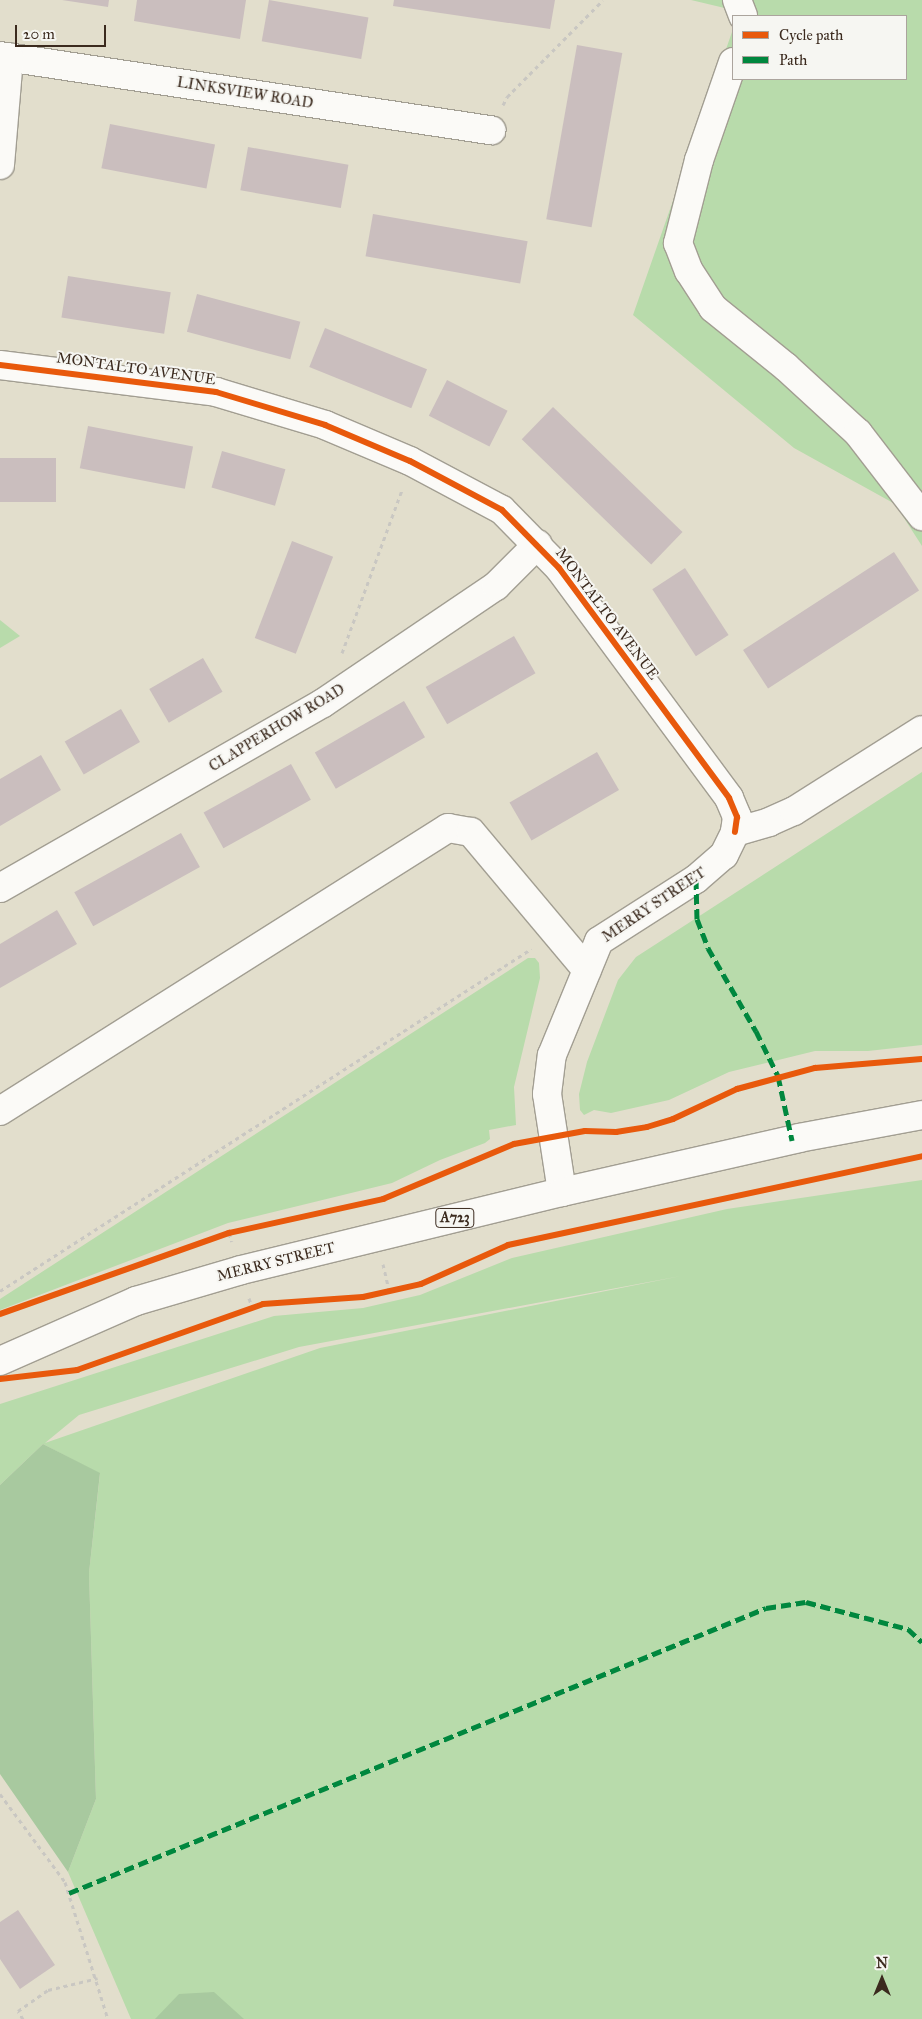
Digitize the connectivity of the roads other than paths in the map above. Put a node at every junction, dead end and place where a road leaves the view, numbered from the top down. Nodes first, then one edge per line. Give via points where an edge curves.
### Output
1 (737, 0) edge
2 (743, 15) edge
3 (4, 56) edge
4 (732, 65) edge
5 (491, 130) road end
6 (0, 165) edge
7 (0, 365) edge
8 (922, 516) edge
9 (538, 544) junction
10 (922, 730) edge
11 (735, 832) junction
12 (0, 888) edge
13 (587, 970) junction
14 (0, 1111) edge
15 (922, 1115) edge
16 (562, 1192) junction
17 (0, 1361) edge

1 - 2 street
3 - 5 street, LINKSVIEW ROAD
3 - 6 street
4 - 8 street via 699,160 678,243 688,271 713,308 786,367 858,433
7 - 9 street, MONTALTO AVENUE via 216,392 325,425 410,461 502,510
9 - 11 street, MONTALTO AVENUE via 729,798 737,817
9 - 12 street, CLAPPERHOW ROAD via 496,586 323,703
10 - 11 street via 794,811
11 - 13 street, MERRY STREET via 724,855 696,879 599,941
13 - 14 street via 554,935 471,832 448,828
13 - 16 street, MERRY STREET via 552,1055 547,1094
15 - 16 street, MERRY STREET / A723 via 799,1138
16 - 17 street, MERRY STREET / A723 via 241,1270 136,1301

